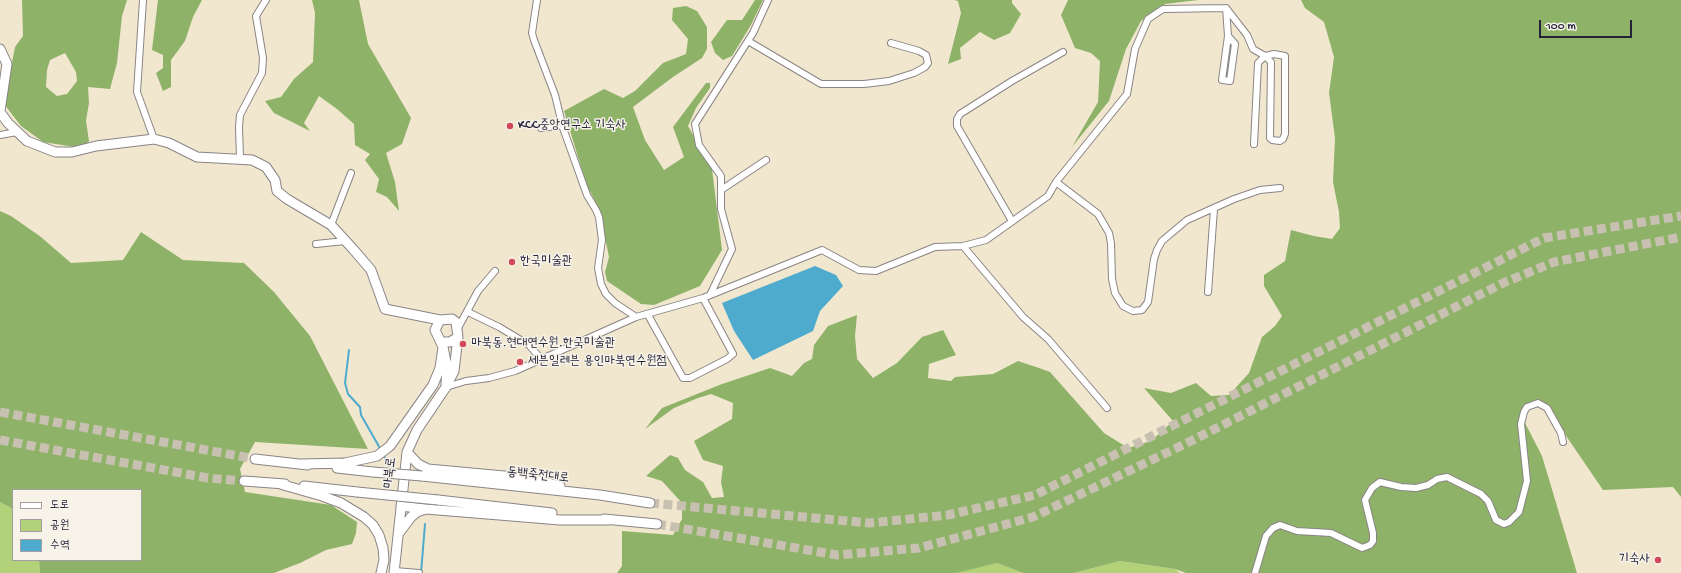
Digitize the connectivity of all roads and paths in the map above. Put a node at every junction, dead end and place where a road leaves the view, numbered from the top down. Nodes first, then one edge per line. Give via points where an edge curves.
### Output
1 (143, 0) edge
2 (266, 0) edge
3 (537, 0) edge
4 (768, 0) edge
5 (1226, 8) junction
6 (1228, 36) junction
7 (748, 40) junction
8 (891, 44) dead end
9 (0, 49) edge
10 (1063, 52) dead end
11 (1265, 56) junction
12 (0, 107) edge
13 (563, 126) junction
14 (541, 128) dead end
15 (17, 132) junction
16 (0, 135) edge
17 (154, 139) junction
18 (1254, 144) dead end
19 (240, 158) junction
20 (766, 160) dead end
21 (350, 173) dead end
22 (1056, 182) junction
23 (1280, 188) dead end
24 (721, 190) junction
25 (1214, 209) junction
26 (1012, 221) junction
27 (331, 225) junction
28 (345, 241) junction
29 (316, 244) dead end
30 (963, 246) junction
31 (495, 272) dead end
32 (1208, 292) dead end
33 (710, 295) junction
34 (703, 298) junction
35 (468, 312) junction
36 (648, 315) junction
37 (636, 317) junction
38 (440, 320) junction
39 (458, 333) junction
40 (442, 344) junction
41 (541, 359) junction
42 (446, 387) junction
43 (1107, 408) dead end
44 (1563, 442) dead end
45 (407, 452) junction
46 (255, 459) tunnel mouth
47 (302, 464) junction
48 (406, 469) junction
49 (425, 473) junction
50 (244, 481) tunnel mouth
51 (280, 484) junction
52 (650, 503) tunnel mouth
53 (400, 506) junction
54 (426, 509) junction
55 (609, 520) junction
56 (657, 524) tunnel mouth
57 (398, 534) junction
58 (394, 572) edge
59 (381, 573) edge
60 (418, 573) edge
61 (1255, 573) edge

1 - 17 street via 137,92
2 - 19 street via 256,16 263,58 262,72 240,115
3 - 13 street via 532,34 555,95
4 - 7 street
5 - 6 street
5 - 11 street via 1247,35 1252,49
5 - 22 street via 1164,9 1148,19 1135,49 1127,94
6 - 6 street via 1222,80 1230,81 1234,44
7 - 8 street via 821,84 889,81 914,73 928,63 926,55 919,51
7 - 24 street via 695,124 699,145 721,176
9 - 12 main road via 7,64
10 - 26 street via 999,89 960,114 957,119 957,126
11 - 11 street via 1284,56 1285,134 1284,140 1280,141 1270,138 1272,62
11 - 18 street via 1258,63
12 - 15 main road
13 - 14 street
13 - 37 street via 587,195 599,217 602,240 598,268 601,284 615,303
15 - 16 street
15 - 17 main road via 28,141 55,152 72,152 96,146
17 - 19 main road via 169,143 197,157
19 - 27 main road via 252,160 266,167 275,180 277,191 287,200
20 - 24 street
21 - 27 street
22 - 25 street via 1098,214 1109,233 1114,293 1123,306 1133,312 1142,310 1148,302 1154,259 1162,241 1187,220
22 - 26 street via 1048,196
23 - 25 street via 1260,190
24 - 33 street via 721,209 732,249
25 - 32 street
26 - 30 street via 986,240
27 - 28 main road
28 - 29 street
28 - 38 main road via 371,270 385,309
30 - 33 street via 935,247 876,271 859,270 822,250
30 - 43 street via 1023,317 1048,339
31 - 35 street via 478,291
33 - 34 street
34 - 36 street
34 - 36 street via 733,354 690,378 683,378
35 - 39 street
35 - 41 street via 500,327 529,345
36 - 37 street
37 - 41 street
38 - 39 main road via 452,319 456,322
38 - 40 main road via 435,330
39 - 40 main road via 450,342
39 - 42 main road, 마북로 via 454,371
40 - 42 main road via 447,367
40 - 47 main road via 440,368 433,385 390,446 377,456 345,463
41 - 42 street via 515,371
42 - 45 main road, 마북로 via 417,430
44 - 61 street via 1562,433 1547,408 1538,404 1527,407 1521,424 1527,481 1519,512 1509,522 1504,524 1496,520 1488,501 1481,494 1447,477 1416,488 1380,482 1372,488 1365,500 1373,533 1370,545 1362,548 1331,533 1297,531 1280,525 1266,536
45 - 48 main road, 마북로
45 - 49 main road
46 - 47 main road
47 - 49 main road, bridge via 373,472
48 - 49 main road
48 - 53 main road, 마북로
49 - 52 main road, 동백죽전대로
50 - 51 main road
51 - 55 main road, bridge
51 - 59 main road via 341,503 364,517 379,535 383,548
53 - 54 main road
53 - 57 main road, 마북로
54 - 55 main road via 560,520
54 - 57 main road via 411,517
55 - 56 main road
57 - 58 main road, 마북로
58 - 60 street

